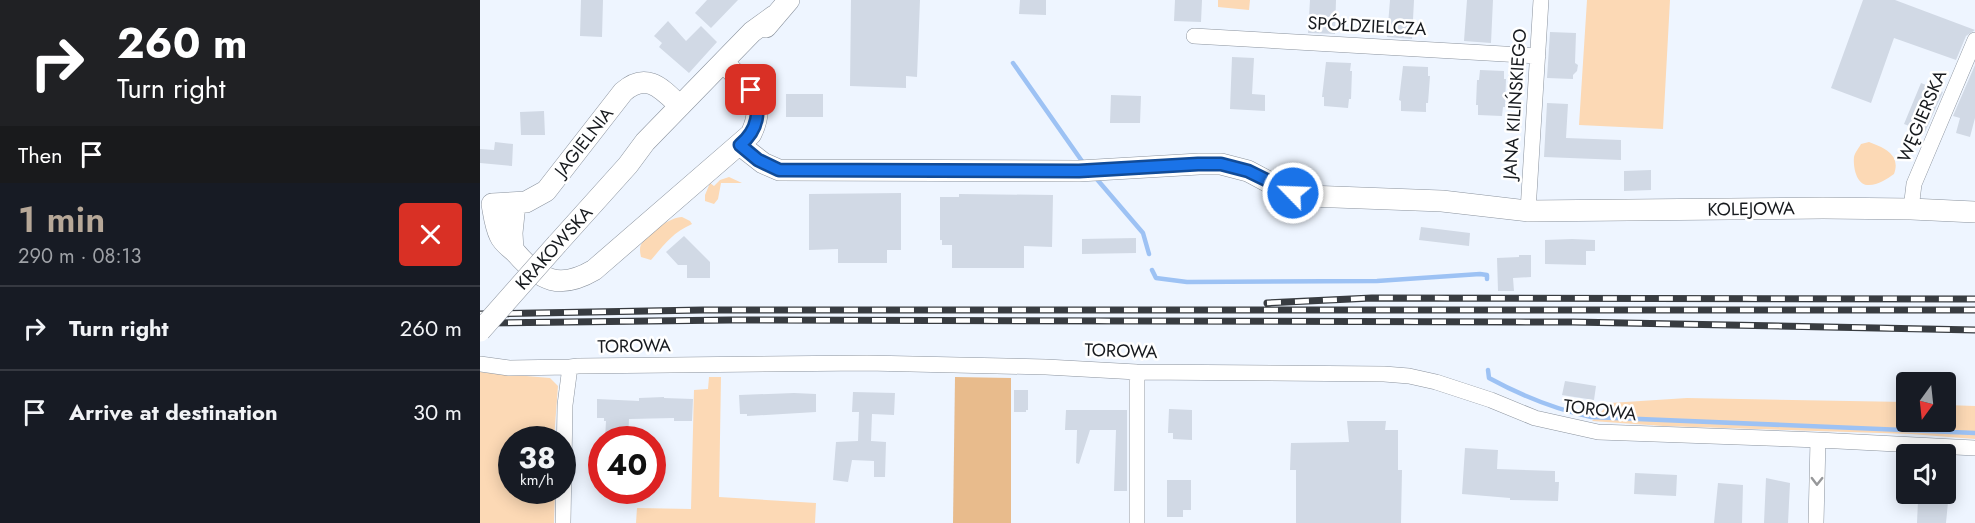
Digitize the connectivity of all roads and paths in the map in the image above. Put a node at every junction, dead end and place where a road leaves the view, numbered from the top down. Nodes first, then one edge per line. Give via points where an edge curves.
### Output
1 (789, 0) edge
2 (1541, 0) edge
3 (774, 16) junction
4 (1194, 36) dead end
5 (1975, 40) edge
6 (1538, 56) junction
7 (730, 69) junction
8 (681, 106) junction
9 (740, 145) junction
10 (628, 165) junction
11 (486, 204) edge
12 (515, 204) junction
13 (1911, 209) junction
14 (1528, 211) junction
15 (1975, 212) edge
16 (513, 250) junction
17 (480, 332) edge
18 (480, 364) edge
19 (570, 367) junction
20 (1137, 372) junction
21 (1818, 440) junction
22 (1975, 448) edge
23 (563, 523) edge
24 (1137, 523) edge
25 (1816, 523) edge

1 - 3 street, KRAKOWSKA
2 - 6 street, JANA KILIŃSKIEGO
3 - 7 street, KRAKOWSKA
3 - 8 street, KRAKOWSKA via 752,32
4 - 6 street, SPÓŁDZIELCZA
5 - 13 street, WĘGIERSKA via 1914,184
6 - 14 street, JANA KILIŃSKIEGO
7 - 9 street via 751,90 758,109 751,134
7 - 10 street, KRAKOWSKA via 654,147
8 - 10 street, KRAKOWSKA
8 - 12 street, JAGIELNIA via 655,84 630,86 546,191
9 - 14 street, KOLEJOWA via 779,170 1079,171 1221,164 1308,196 1442,201
9 - 16 street via 602,264 580,278 547,279
10 - 17 street, KRAKOWSKA, bridge
11 - 12 street, JAGIELNIA
11 - 16 street via 501,239
12 - 16 street
13 - 14 street, KOLEJOWA
13 - 15 street, KOLEJOWA
18 - 19 street, TOROWA via 509,368
19 - 20 street, TOROWA via 867,363
19 - 23 street via 565,405
20 - 21 street, TOROWA via 1401,375 1460,389 1552,423 1598,432
20 - 24 street
21 - 22 street, TOROWA
21 -> 25 street

